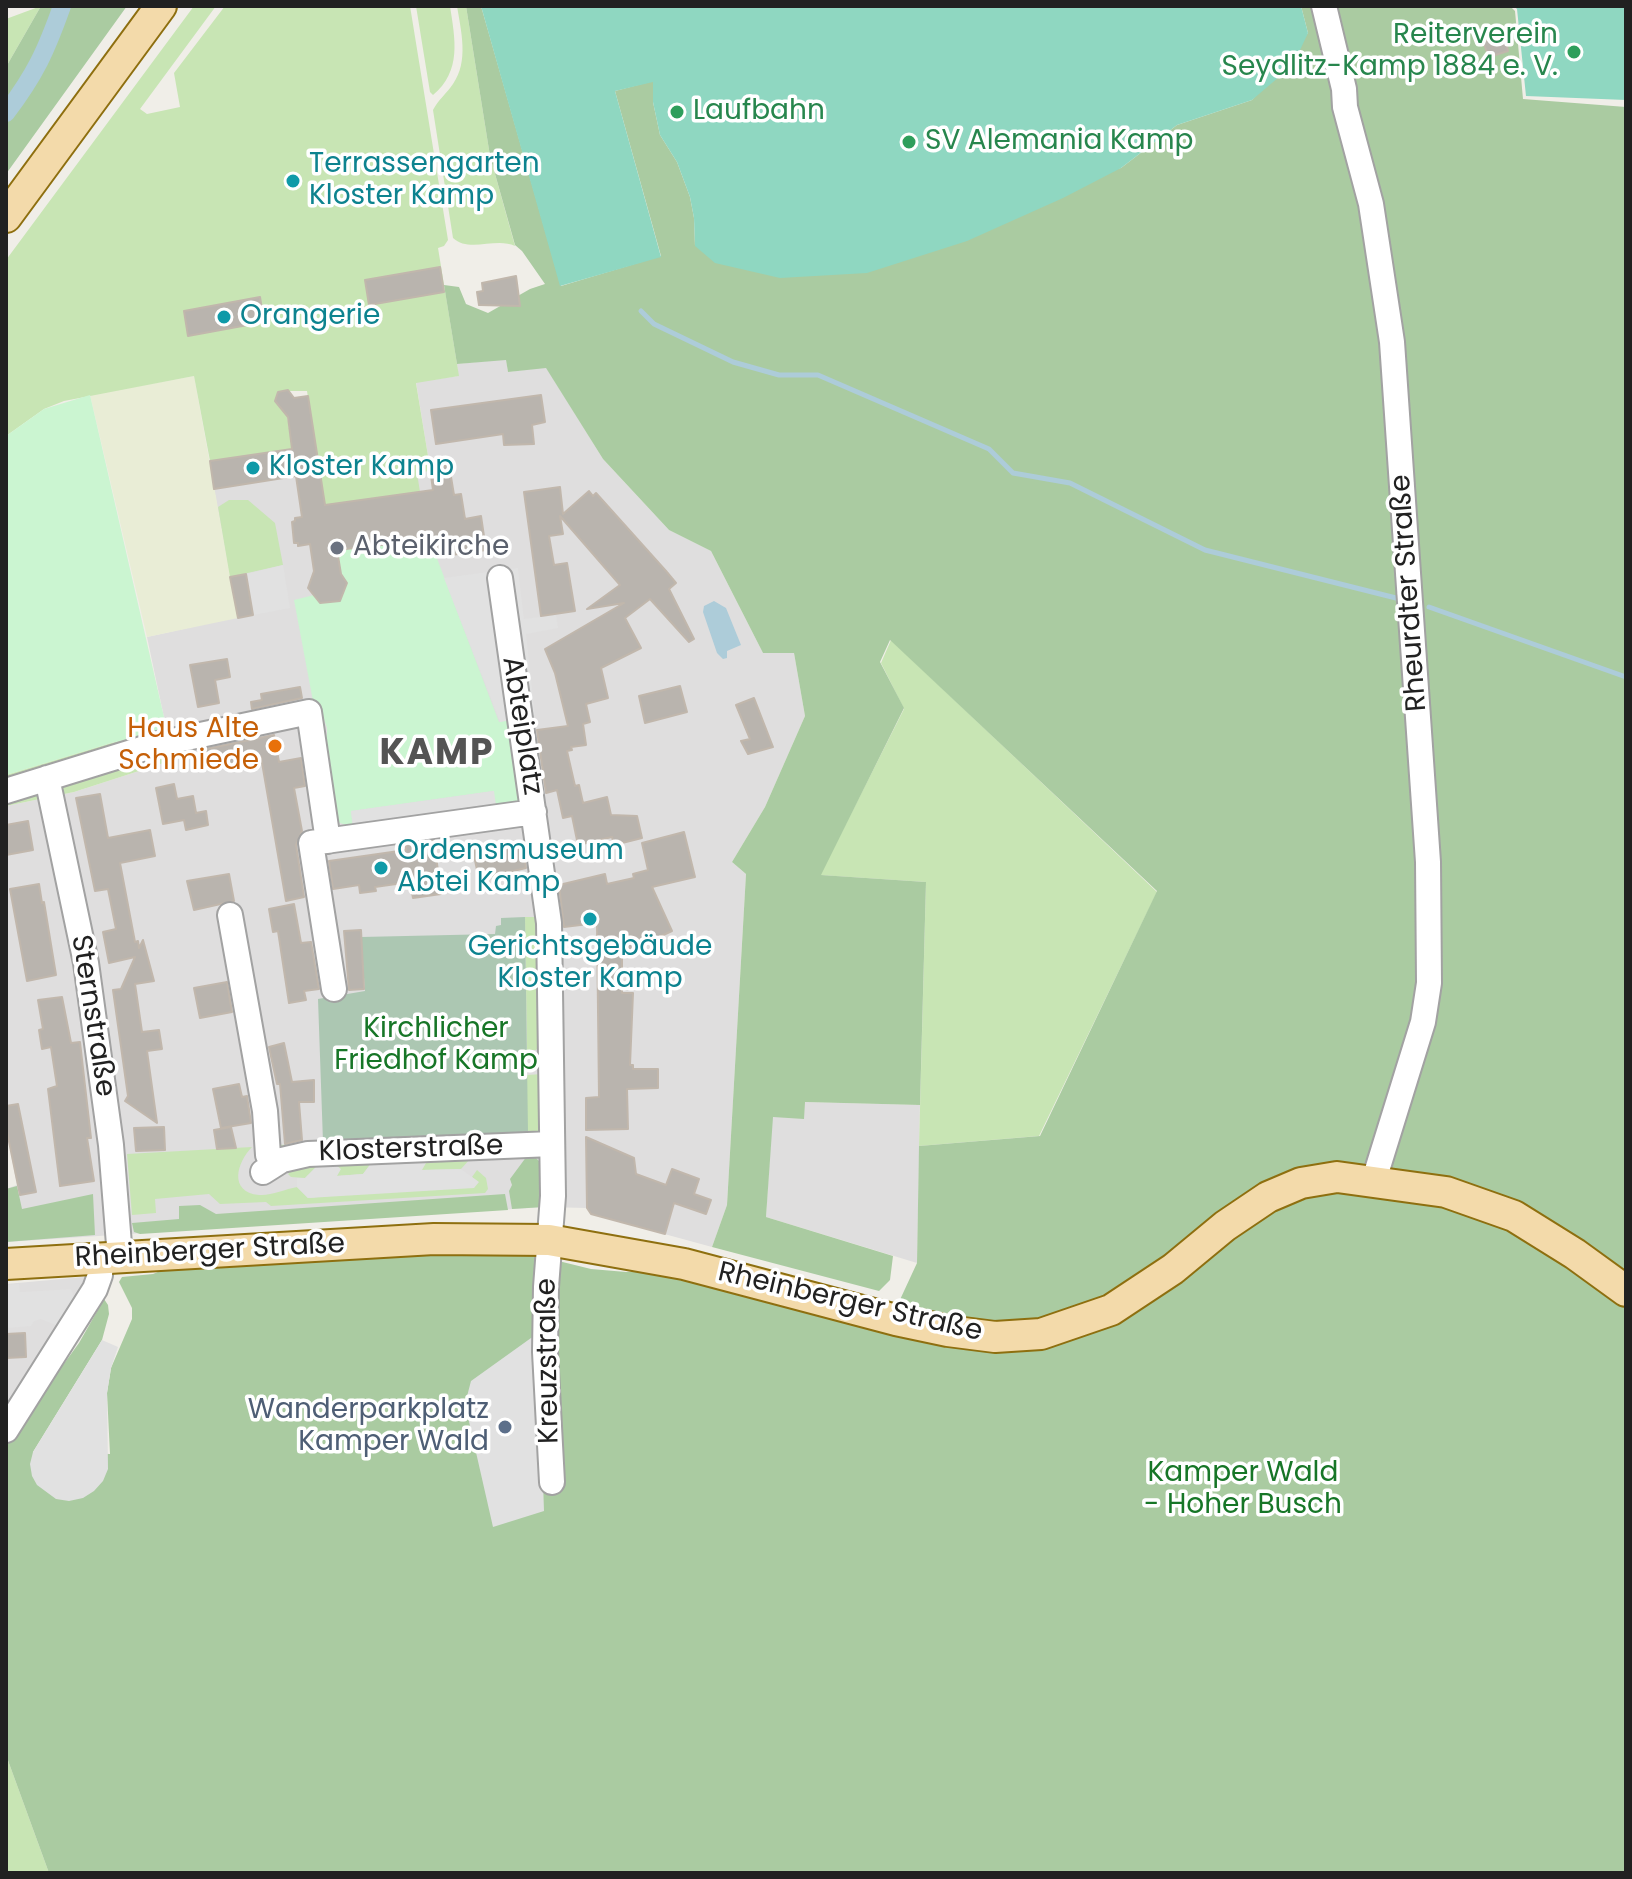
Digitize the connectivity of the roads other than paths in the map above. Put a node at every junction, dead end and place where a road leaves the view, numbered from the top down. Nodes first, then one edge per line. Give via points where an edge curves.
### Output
1 (161, 6) edge
2 (1324, 6) edge
3 (6, 217) edge
4 (500, 578) dead end
5 (47, 778) junction
6 (6, 791) edge
7 (534, 812) junction
8 (328, 841) junction
9 (230, 915) dead end
10 (334, 989) dead end
11 (552, 1144) junction
12 (1374, 1180) junction
13 (549, 1240) junction
14 (110, 1258) junction
15 (6, 1264) edge
16 (1626, 1291) edge
17 (6, 1430) edge
18 (552, 1482) dead end

1 - 3 main road
2 - 12 street, Rheurdter Straße via 1371,204 1392,342 1428,862 1429,983 1423,1022
4 - 7 street, Abteiplatz
5 - 6 street
5 - 8 street via 158,744 309,712
5 - 14 street, Sternstraße via 86,963 109,1121
7 - 8 street, Abteiplatz
7 - 11 street via 549,923
8 - 10 street via 311,843
9 - 11 street, Klosterstraße via 265,1111 268,1168 308,1154
11 - 13 street
12 - 13 main road, Rheinberger Straße via 1337,1177 1301,1183 1268,1197 1111,1310 1041,1334 995,1337 948,1331 684,1264
12 - 16 main road, Rheinberger Straße via 1446,1192 1514,1216
13 - 14 main road, Rheinberger Straße via 434,1239
13 - 18 street, Kreuzstraße via 545,1352
14 - 15 main road, Rheinberger Straße
14 - 17 street

